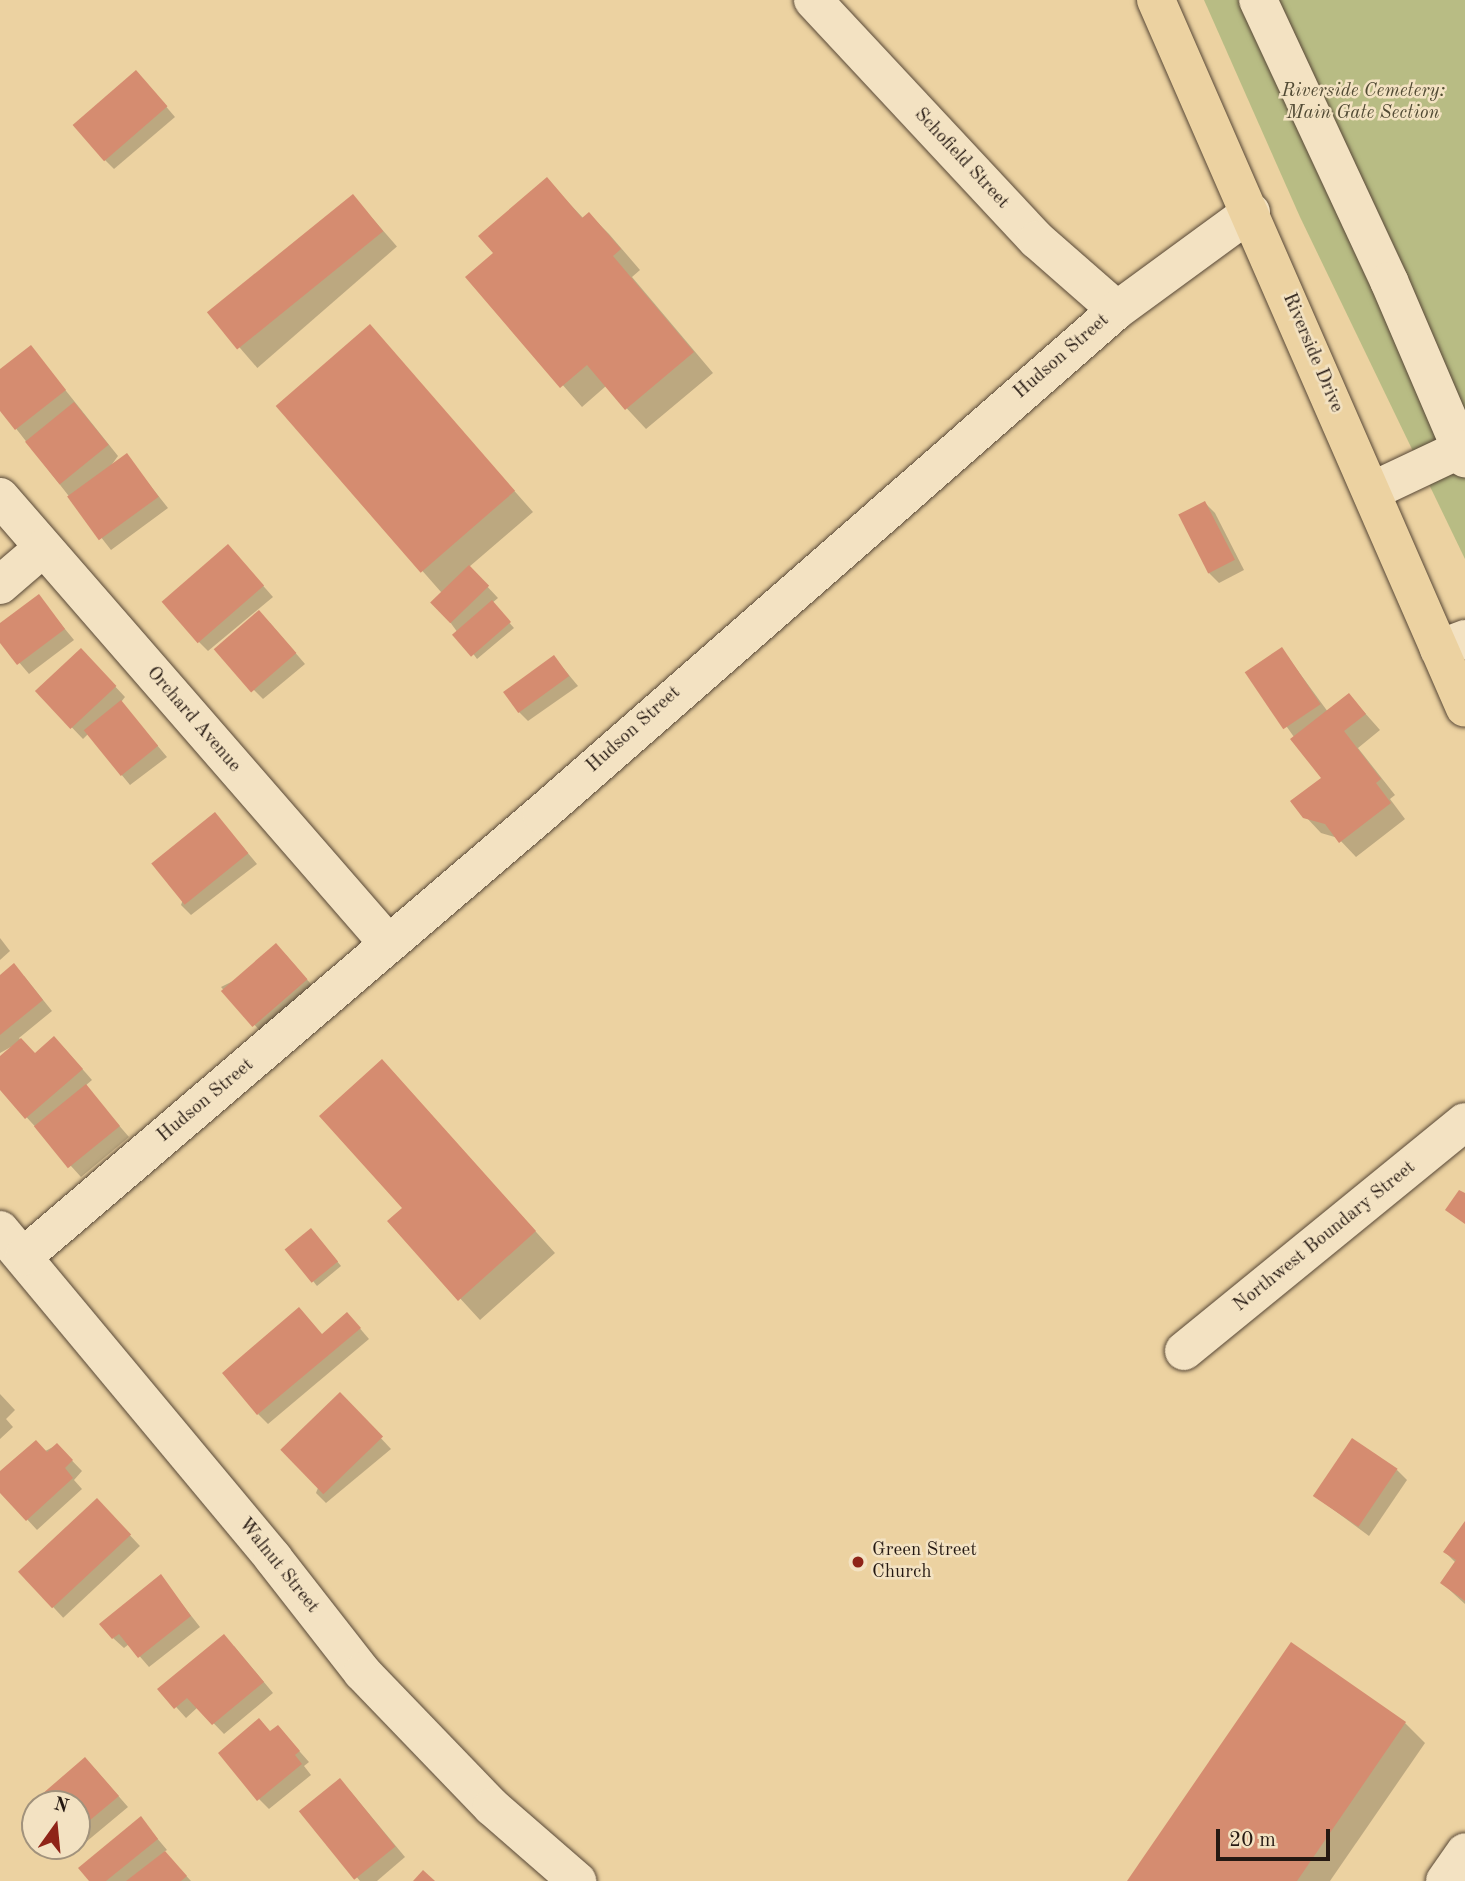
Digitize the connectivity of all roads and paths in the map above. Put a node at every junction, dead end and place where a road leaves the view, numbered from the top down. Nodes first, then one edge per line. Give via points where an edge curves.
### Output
1 (813, 0) edge
2 (1156, 0) edge
3 (1258, 0) edge
4 (1251, 212) junction
5 (1117, 310) junction
6 (1463, 453) edge
7 (1372, 491) junction
8 (0, 497) edge
9 (43, 548) junction
10 (0, 585) edge
11 (1452, 644) edge
12 (1465, 708) edge
13 (387, 942) junction
14 (1465, 1122) edge
15 (12, 1243) edge
16 (1185, 1352) dead end
17 (1465, 1852) edge
18 (577, 1881) edge
19 (1445, 1881) edge

1 - 5 street, Schofield Street via 1037,240
2 - 4 main road, Riverside Drive
3 - 6 street
4 - 5 street, Hudson Street
4 - 7 main road, Riverside Drive
5 - 13 street, Hudson Street via 541,814
6 - 7 street
7 - 11 main road, Riverside Drive
8 - 9 street, Orchard Avenue
9 - 10 street
9 - 13 street, Orchard Avenue
11 - 12 main road, Riverside Drive
13 - 15 street, Hudson Street
14 - 16 street, Northwest Boundary Street
15 - 18 street, Walnut Street via 362,1672 492,1807
17 - 19 street

